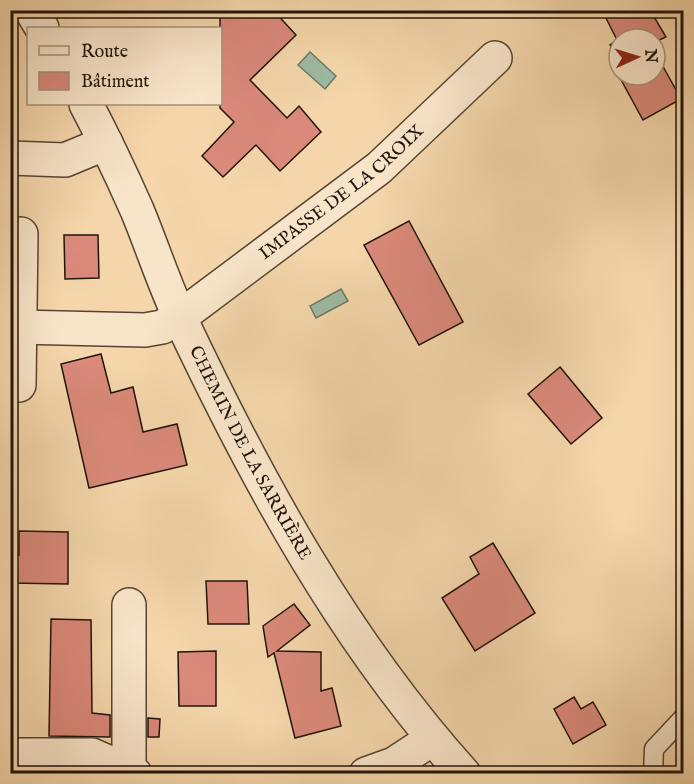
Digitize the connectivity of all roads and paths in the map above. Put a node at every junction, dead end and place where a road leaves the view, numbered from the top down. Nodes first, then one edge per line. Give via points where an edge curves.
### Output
1 (31, 10) edge
2 (41, 27) edge
3 (495, 58) dead end
4 (87, 105) edge
5 (106, 143) junction
6 (10, 158) edge
7 (21, 234) dead end
8 (180, 317) junction
9 (19, 327) junction
10 (19, 385) dead end
11 (129, 605) dead end
12 (684, 717) edge
13 (432, 738) junction
14 (10, 755) edge
15 (132, 772) edge
16 (366, 774) edge
17 (464, 774) edge
18 (653, 774) edge

1 - 2 street
3 - 8 street, IMPASSE DE LA CROIX via 379,168
4 - 5 street, CHEMIN DE LA SARRIÈRE
5 - 6 street via 65,160
5 - 8 street, CHEMIN DE LA SARRIÈRE
7 - 9 street
8 - 9 street, IMPASSE DE LA CROIX via 162,327 145,330
8 - 13 street, CHEMIN DE LA SARRIÈRE via 250,462 382,675
9 - 10 street
11 - 15 street
12 - 18 lane via 654,749
13 - 16 street via 394,764
13 - 17 street, CHEMIN DE LA SARRIÈRE
14 - 15 street via 92,755

